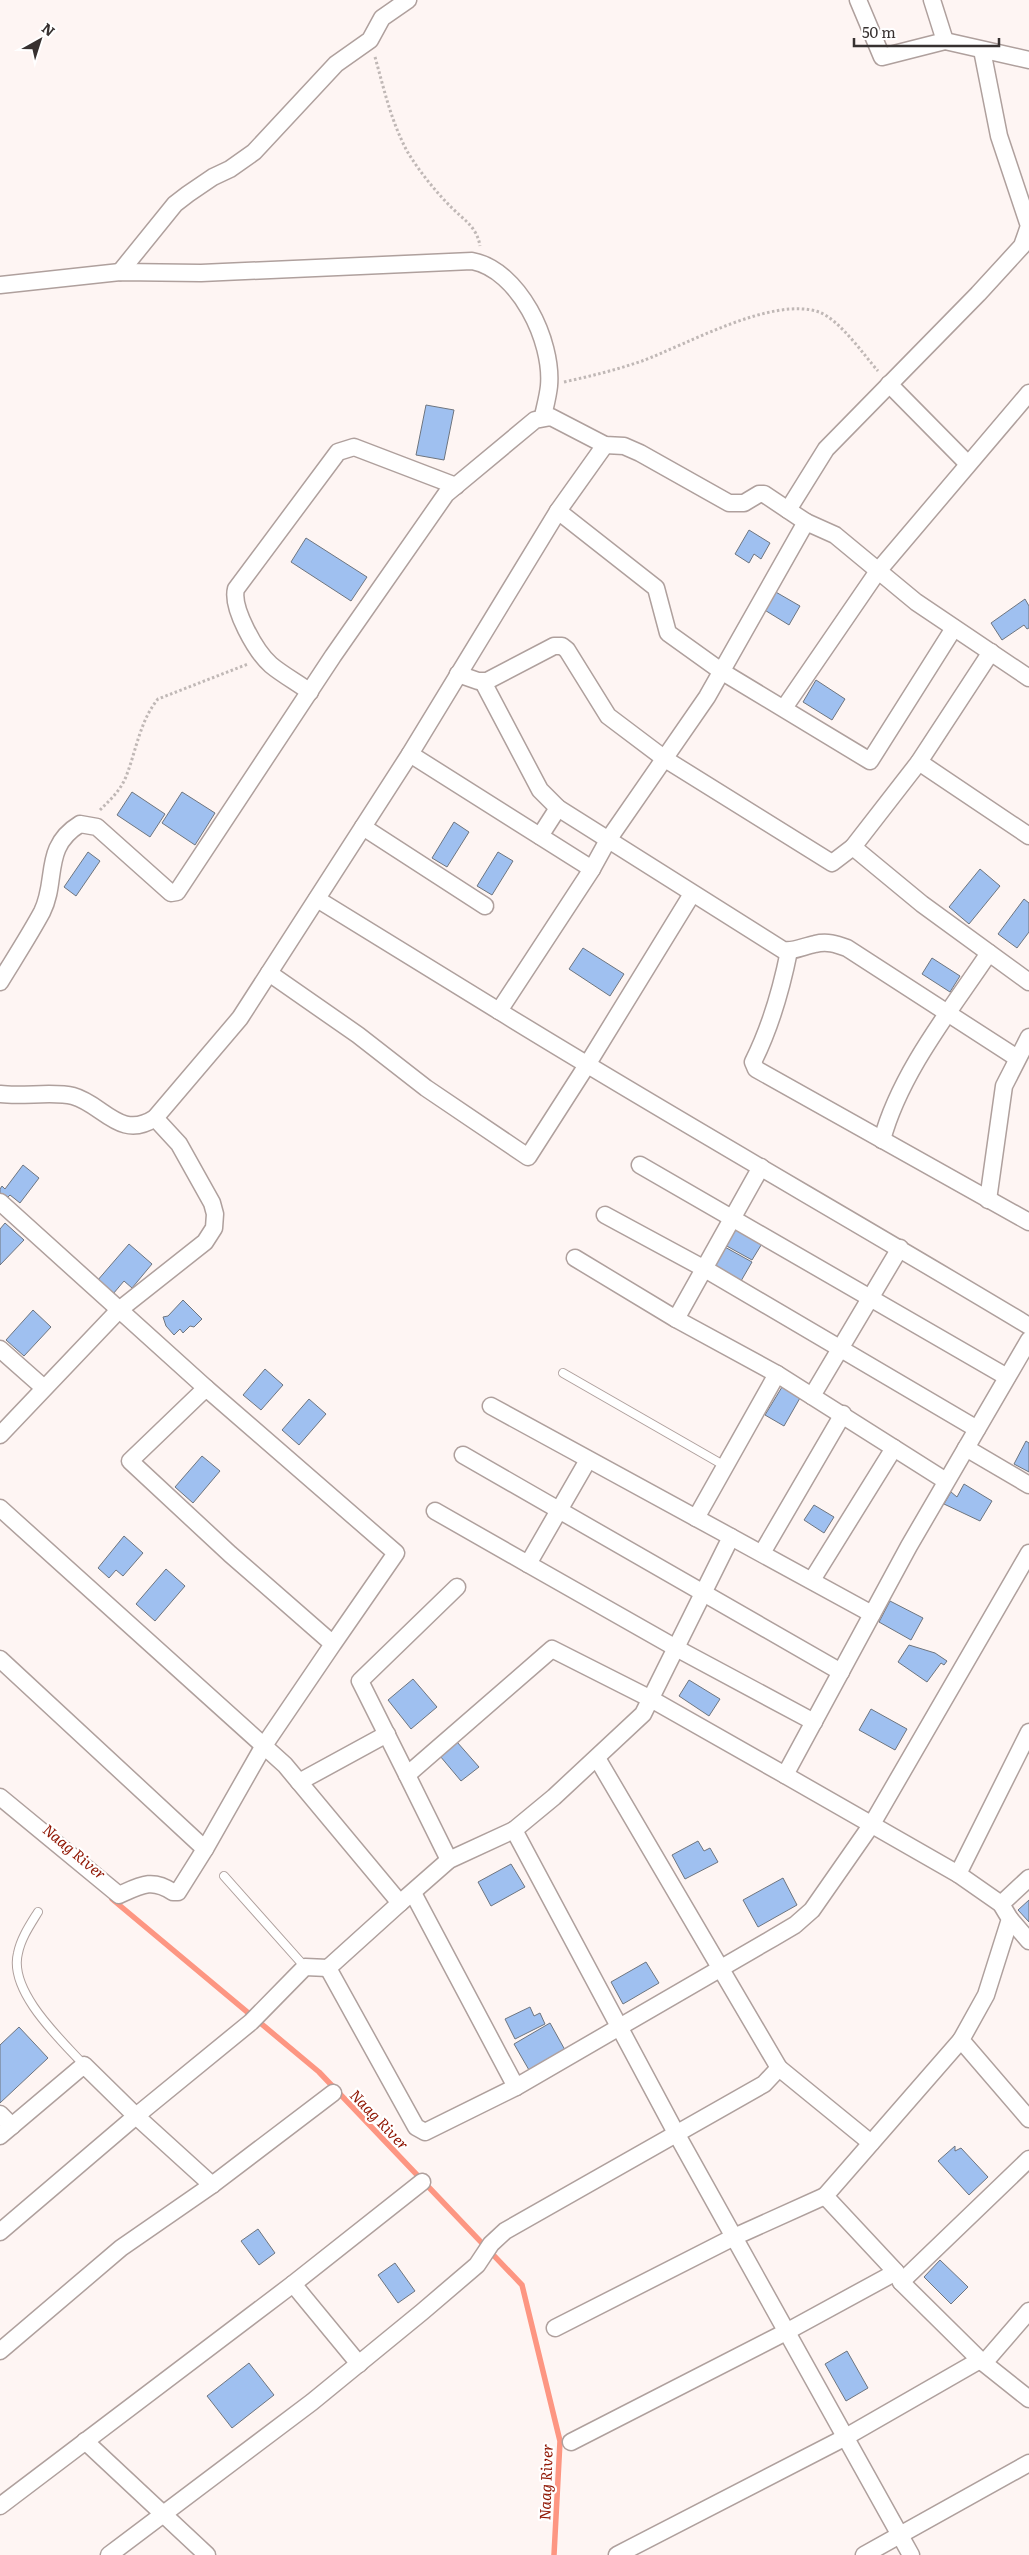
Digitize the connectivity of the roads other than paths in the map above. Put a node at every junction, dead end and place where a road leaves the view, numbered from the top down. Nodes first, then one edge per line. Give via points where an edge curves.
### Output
1 (408, 0) edge
2 (858, 0) edge
3 (932, 0) edge
4 (945, 41) junction
5 (982, 50) junction
6 (1029, 60) edge
7 (1028, 236) edge
8 (120, 272) junction
9 (0, 285) edge
10 (889, 384) junction
11 (1029, 393) edge
12 (543, 416) junction
13 (605, 445) junction
14 (968, 464) junction
15 (456, 486) junction
16 (788, 510) junction
17 (558, 511) junction
18 (806, 522) junction
19 (878, 571) junction
20 (954, 628) junction
21 (991, 652) junction
22 (721, 671) junction
23 (458, 674) junction
24 (1029, 678) edge
25 (483, 682) junction
26 (310, 692) junction
27 (784, 708) junction
28 (410, 754) junction
29 (665, 759) junction
30 (919, 762) junction
31 (558, 808) junction
32 (363, 827) junction
33 (540, 836) junction
34 (1029, 836) edge
35 (608, 840) junction
36 (853, 847) junction
37 (592, 869) junction
38 (692, 894) junction
39 (317, 899) junction
40 (485, 906) dead end
41 (786, 951) junction
42 (990, 953) junction
43 (269, 973) junction
44 (0, 982) edge
45 (1029, 982) edge
46 (499, 1011) junction
47 (947, 1014) junction
48 (1029, 1037) edge
49 (1017, 1058) junction
50 (587, 1065) junction
51 (0, 1094) edge
52 (155, 1118) junction
53 (882, 1140) junction
54 (640, 1165) dead end
55 (761, 1167) junction
56 (988, 1200) junction
57 (0, 1202) edge
58 (605, 1215) dead end
59 (732, 1219) junction
60 (1029, 1222) edge
61 (900, 1248) junction
62 (575, 1258) dead end
63 (705, 1269) junction
64 (871, 1299) junction
65 (119, 1310) junction
66 (676, 1319) junction
67 (1029, 1326) edge
68 (1029, 1340) edge
69 (0, 1349) edge
70 (841, 1349) junction
71 (563, 1373) dead end
72 (777, 1374) junction
73 (1007, 1377) junction
74 (44, 1388) junction
75 (206, 1388) junction
76 (812, 1396) junction
77 (491, 1406) dead end
78 (843, 1414) junction
79 (977, 1430) junction
80 (0, 1435) edge
81 (894, 1448) junction
82 (966, 1448) junction
83 (462, 1455) dead end
84 (588, 1460) junction
85 (726, 1466) junction
86 (946, 1482) junction
87 (1029, 1484) edge
88 (0, 1508) edge
89 (560, 1510) junction
90 (434, 1511) dead end
91 (696, 1518) junction
92 (731, 1537) junction
93 (1029, 1553) edge
94 (762, 1554) junction
95 (528, 1564) junction
96 (812, 1580) junction
97 (457, 1588) dead end
98 (703, 1592) junction
99 (872, 1614) junction
100 (333, 1644) junction
101 (676, 1648) junction
102 (0, 1659) edge
103 (841, 1672) junction
104 (651, 1699) junction
105 (814, 1722) junction
106 (1029, 1732) edge
107 (387, 1734) junction
108 (263, 1747) junction
109 (597, 1758) junction
110 (407, 1775) junction
111 (785, 1775) junction
112 (299, 1782) junction
113 (0, 1797) edge
114 (872, 1824) junction
115 (514, 1830) junction
116 (205, 1849) junction
117 (449, 1860) junction
118 (958, 1874) junction
119 (224, 1876) dead end
120 (1029, 1878) edge
121 (406, 1898) junction
122 (1001, 1904) junction
123 (38, 1912) dead end
124 (1010, 1919) junction
125 (1029, 1941) edge
126 (306, 1967) junction
127 (328, 1968) junction
128 (721, 1969) junction
129 (620, 2025) junction
130 (961, 2040) junction
131 (84, 2065) junction
132 (779, 2068) junction
133 (516, 2087) junction
134 (333, 2093) dead end
135 (0, 2114) edge
136 (136, 2116) junction
137 (1029, 2119) edge
138 (6, 2131) edge
139 (676, 2133) junction
140 (871, 2143) junction
141 (1029, 2159) edge
142 (422, 2182) dead end
143 (212, 2185) junction
144 (825, 2196) junction
145 (0, 2232) edge
146 (734, 2238) junction
147 (899, 2277) junction
148 (293, 2284) junction
149 (1029, 2310) edge
150 (555, 2328) dead end
151 (786, 2332) junction
152 (0, 2351) edge
153 (982, 2362) junction
154 (358, 2364) junction
155 (1029, 2399) edge
156 (844, 2438) junction
157 (85, 2441) junction
158 (571, 2442) dead end
159 (1029, 2463) edge
160 (0, 2506) edge
161 (163, 2515) junction
162 (900, 2535) junction
163 (109, 2555) edge
164 (207, 2555) edge
165 (617, 2555) edge
166 (864, 2555) edge
167 (911, 2555) edge

1 - 8 street via 382,18 370,40 336,64 254,152 176,204
2 - 4 street via 882,57
3 - 4 street
4 - 5 street
5 - 6 street
5 - 7 street via 999,136 1029,226
7 - 10 street via 978,294
8 - 9 street
8 - 12 street via 201,273 486,263 522,297 535,320 546,354 549,385
10 - 14 street
10 - 16 street via 826,449
11 - 14 street
12 - 13 street
12 - 15 street
13 - 16 street via 624,446 640,453 730,503 744,503 759,494
13 - 17 street
14 - 19 street
15 - 26 street via 446,494
15 - 26 street via 354,447 338,452 236,589 235,605 257,647 271,665
16 - 18 street
17 - 22 street via 656,588 668,633
17 - 23 street
18 - 19 street via 835,535
18 - 22 street
19 - 20 street
19 - 27 street
20 - 21 street
20 - 27 street via 870,761
21 - 24 street
21 - 30 street
22 - 27 street
22 - 29 street
23 - 25 street
23 - 28 street
25 - 29 street via 554,646 562,646 608,716
25 - 31 street via 540,790
26 - 44 street via 177,892 171,893 97,827 87,823 70,829 55,851 43,911
28 - 32 street
28 - 33 street
29 - 35 street
29 - 36 street via 832,863
30 - 34 street
30 - 36 street
31 - 33 street
31 - 35 street
32 - 39 street
32 - 40 street
33 - 37 street
35 - 37 street
35 - 38 street
36 - 42 street via 922,904
37 - 46 street
38 - 41 street
38 - 50 street
39 - 43 street
39 - 46 street
41 - 47 street via 830,942 847,948
41 - 53 street via 777,1008 753,1066
42 - 45 street
42 - 47 street
43 - 50 street via 358,1035 426,1088 528,1157
43 - 52 street via 240,1018
46 - 50 street
47 - 49 street
47 - 53 street via 898,1094
48 - 49 street
49 - 56 street via 1004,1086 999,1107
50 - 55 street
51 - 52 street via 19,1097 70,1095 110,1118 136,1126
52 - 65 street via 186,1154 212,1203 214,1228 205,1242
53 - 56 street
54 - 59 street
55 - 59 street
55 - 61 street
56 - 60 street
57 - 65 street
58 - 63 street
59 - 63 street
59 - 64 street
61 - 64 street
61 - 67 street
62 - 66 street
63 - 66 street
63 - 70 street
64 - 70 street
64 - 73 street
65 - 74 street
65 - 75 street
66 - 72 street
68 - 73 street
69 - 74 street
70 - 76 street
70 - 79 street
71 - 85 lane
72 - 76 street
72 - 85 street
73 - 79 street
74 - 80 street
75 - 100 street via 396,1553
75 - 100 street via 130,1461
76 - 78 street
77 - 84 street
78 - 81 street
78 - 94 street
79 - 82 street
81 - 86 street
81 - 96 street
82 - 86 street
82 - 87 street
83 - 89 street
84 - 89 street
84 - 91 street
85 - 91 street
86 - 99 street
88 - 108 street
89 - 95 street
89 - 98 street
90 - 95 street
91 - 92 street
92 - 94 street
92 - 98 street
93 - 114 street
94 - 96 street
95 - 101 street
96 - 99 street
97 - 107 street via 360,1681
98 - 101 street
98 - 103 street
99 - 103 street
100 - 108 street
101 - 104 street
101 - 105 street
102 - 116 street
103 - 105 street
104 - 109 street via 643,1714
104 - 110 street via 552,1649
104 - 111 street
105 - 111 street
106 - 118 street
107 - 110 street
107 - 112 street
108 - 112 street
108 - 116 street
109 - 115 street
109 - 128 street
110 - 117 street
111 - 114 street
112 - 121 street
113 - 116 street via 119,1895 152,1882 178,1892
114 - 118 street
114 - 128 street via 812,1910 795,1925
115 - 117 street
115 - 129 street
117 - 121 street
118 - 122 street
119 - 126 lane
120 - 122 street
121 - 127 street
121 - 133 street
122 - 124 street
123 - 131 lane via 17,1955 20,1981 35,2011
124 - 125 street
124 - 130 street via 986,1995
126 - 127 street
126 - 136 street via 252,2022
127 - 133 street via 420,2130 434,2129
128 - 129 street
128 - 132 street
129 - 133 street
129 - 139 street
130 - 137 street
130 - 140 street
131 - 136 street
131 - 138 street
132 - 139 street via 764,2084
132 - 140 street
134 - 143 street
135 - 138 street
136 - 143 street
136 - 145 street
139 - 146 street
139 - 154 street via 505,2232 491,2244 477,2265
140 - 144 street
141 - 147 street
142 - 148 street
143 - 152 street via 122,2248
144 - 146 street
144 - 147 street
146 - 150 street
146 - 151 street
147 - 151 street
147 - 153 street
148 - 154 street
148 - 157 street
149 - 153 street
151 - 156 street
151 - 158 street
153 - 155 street
153 - 156 street
154 - 161 street
156 - 162 street
156 - 165 street
157 - 160 street
157 - 161 street
159 - 162 street
161 - 163 street
161 - 164 street
162 - 166 street
162 - 167 street

